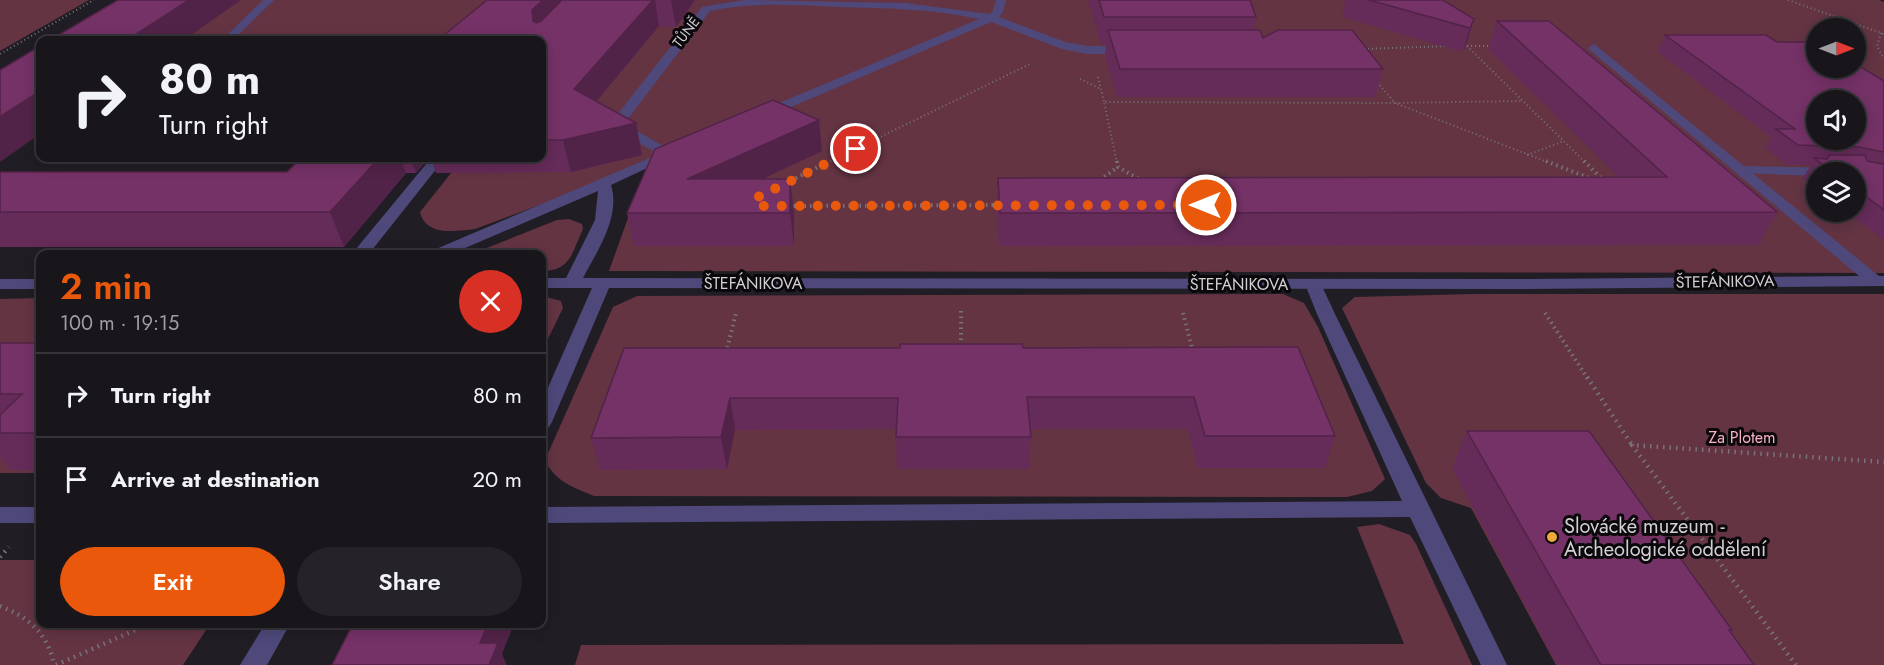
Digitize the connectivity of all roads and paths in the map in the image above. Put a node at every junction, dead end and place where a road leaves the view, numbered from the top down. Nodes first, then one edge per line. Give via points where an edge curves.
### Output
1 (94, 0) edge
2 (269, 0) edge
3 (1000, 0) edge
4 (1788, 0) edge
5 (991, 18) junction
6 (1882, 33) edge
7 (230, 36) edge
8 (1062, 45) junction
9 (1466, 46) junction
10 (1497, 46) dead end
11 (1593, 48) dead end
12 (1147, 50) edge
13 (1359, 50) edge
14 (0, 54) edge
15 (1884, 59) edge
16 (1372, 77) edge
17 (1522, 101) junction
18 (1395, 103) junction
19 (756, 118) edge
20 (1564, 141) junction
21 (1526, 155) junction
22 (435, 162) edge
23 (1118, 166) junction
24 (1743, 170) junction
25 (1806, 171) edge
26 (785, 183) edge
27 (1145, 183) edge
28 (603, 184) junction
29 (1092, 186) edge
30 (785, 206) edge
31 (1007, 206) edge
32 (363, 250) edge
33 (447, 250) edge
34 (1880, 281) edge
35 (546, 283) edge
36 (572, 283) junction
37 (603, 283) junction
38 (961, 283) junction
39 (0, 284) edge
40 (36, 284) edge
41 (1174, 284) junction
42 (1312, 284) junction
43 (1526, 284) junction
44 (736, 313) dead end
45 (961, 354) edge
46 (725, 357) edge
47 (1194, 357) edge
48 (546, 413) edge
49 (1632, 445) junction
50 (1884, 462) edge
51 (1417, 509) junction
52 (0, 515) edge
53 (36, 515) edge
54 (546, 515) edge
55 (0, 606) edge
56 (36, 626) edge
57 (38, 628) edge
58 (140, 628) edge
59 (276, 628) edge
60 (55, 665) edge
61 (253, 665) edge
62 (1494, 665) edge
63 (1796, 665) edge

1 - 14 path
2 - 7 street
3 - 5 street via 998,12
4 - 6 path
5 - 8 street, TŮNĚ
5 - 19 street
5 - 28 street, TŮNĚ via 904,6 744,1 710,8 702,12 621,116 624,129 676,152
6 - 15 path via 1877,46
8 - 12 street, TŮNĚ via 1087,50
8 - 26 path via 1040,60
9 - 10 path
9 - 13 path
9 - 17 path
11 - 24 street, ŠTEFÁNIKOVA
16 - 18 path
17 - 18 path
17 - 20 path
18 - 21 path
18 - 23 path via 1104,102
20 - 21 path
20 - 21 path via 1609,186
22 - 32 street
23 - 27 path
23 - 29 path
24 - 25 street
24 - 34 street, ŠTEFÁNIKOVA
28 - 33 street, TŮNĚ
28 - 36 street via 608,192 606,211
30 - 31 path
34 - 43 street, ŠTEFÁNIKOVA
35 - 36 street, ŠTEFÁNIKOVA
36 - 37 street, ŠTEFÁNIKOVA
37 - 38 street, ŠTEFÁNIKOVA
37 - 48 street
38 - 41 street, ŠTEFÁNIKOVA
38 - 45 path
39 - 40 street
41 - 42 street, ŠTEFÁNIKOVA
41 - 47 path
42 - 43 street, ŠTEFÁNIKOVA
42 - 51 street
43 - 49 path
44 - 46 path
49 - 50 path
49 - 63 path
51 - 54 street
51 - 62 street
52 - 53 street
55 - 56 path via 22,615
57 - 60 path via 50,645
58 - 60 path
59 - 61 street

